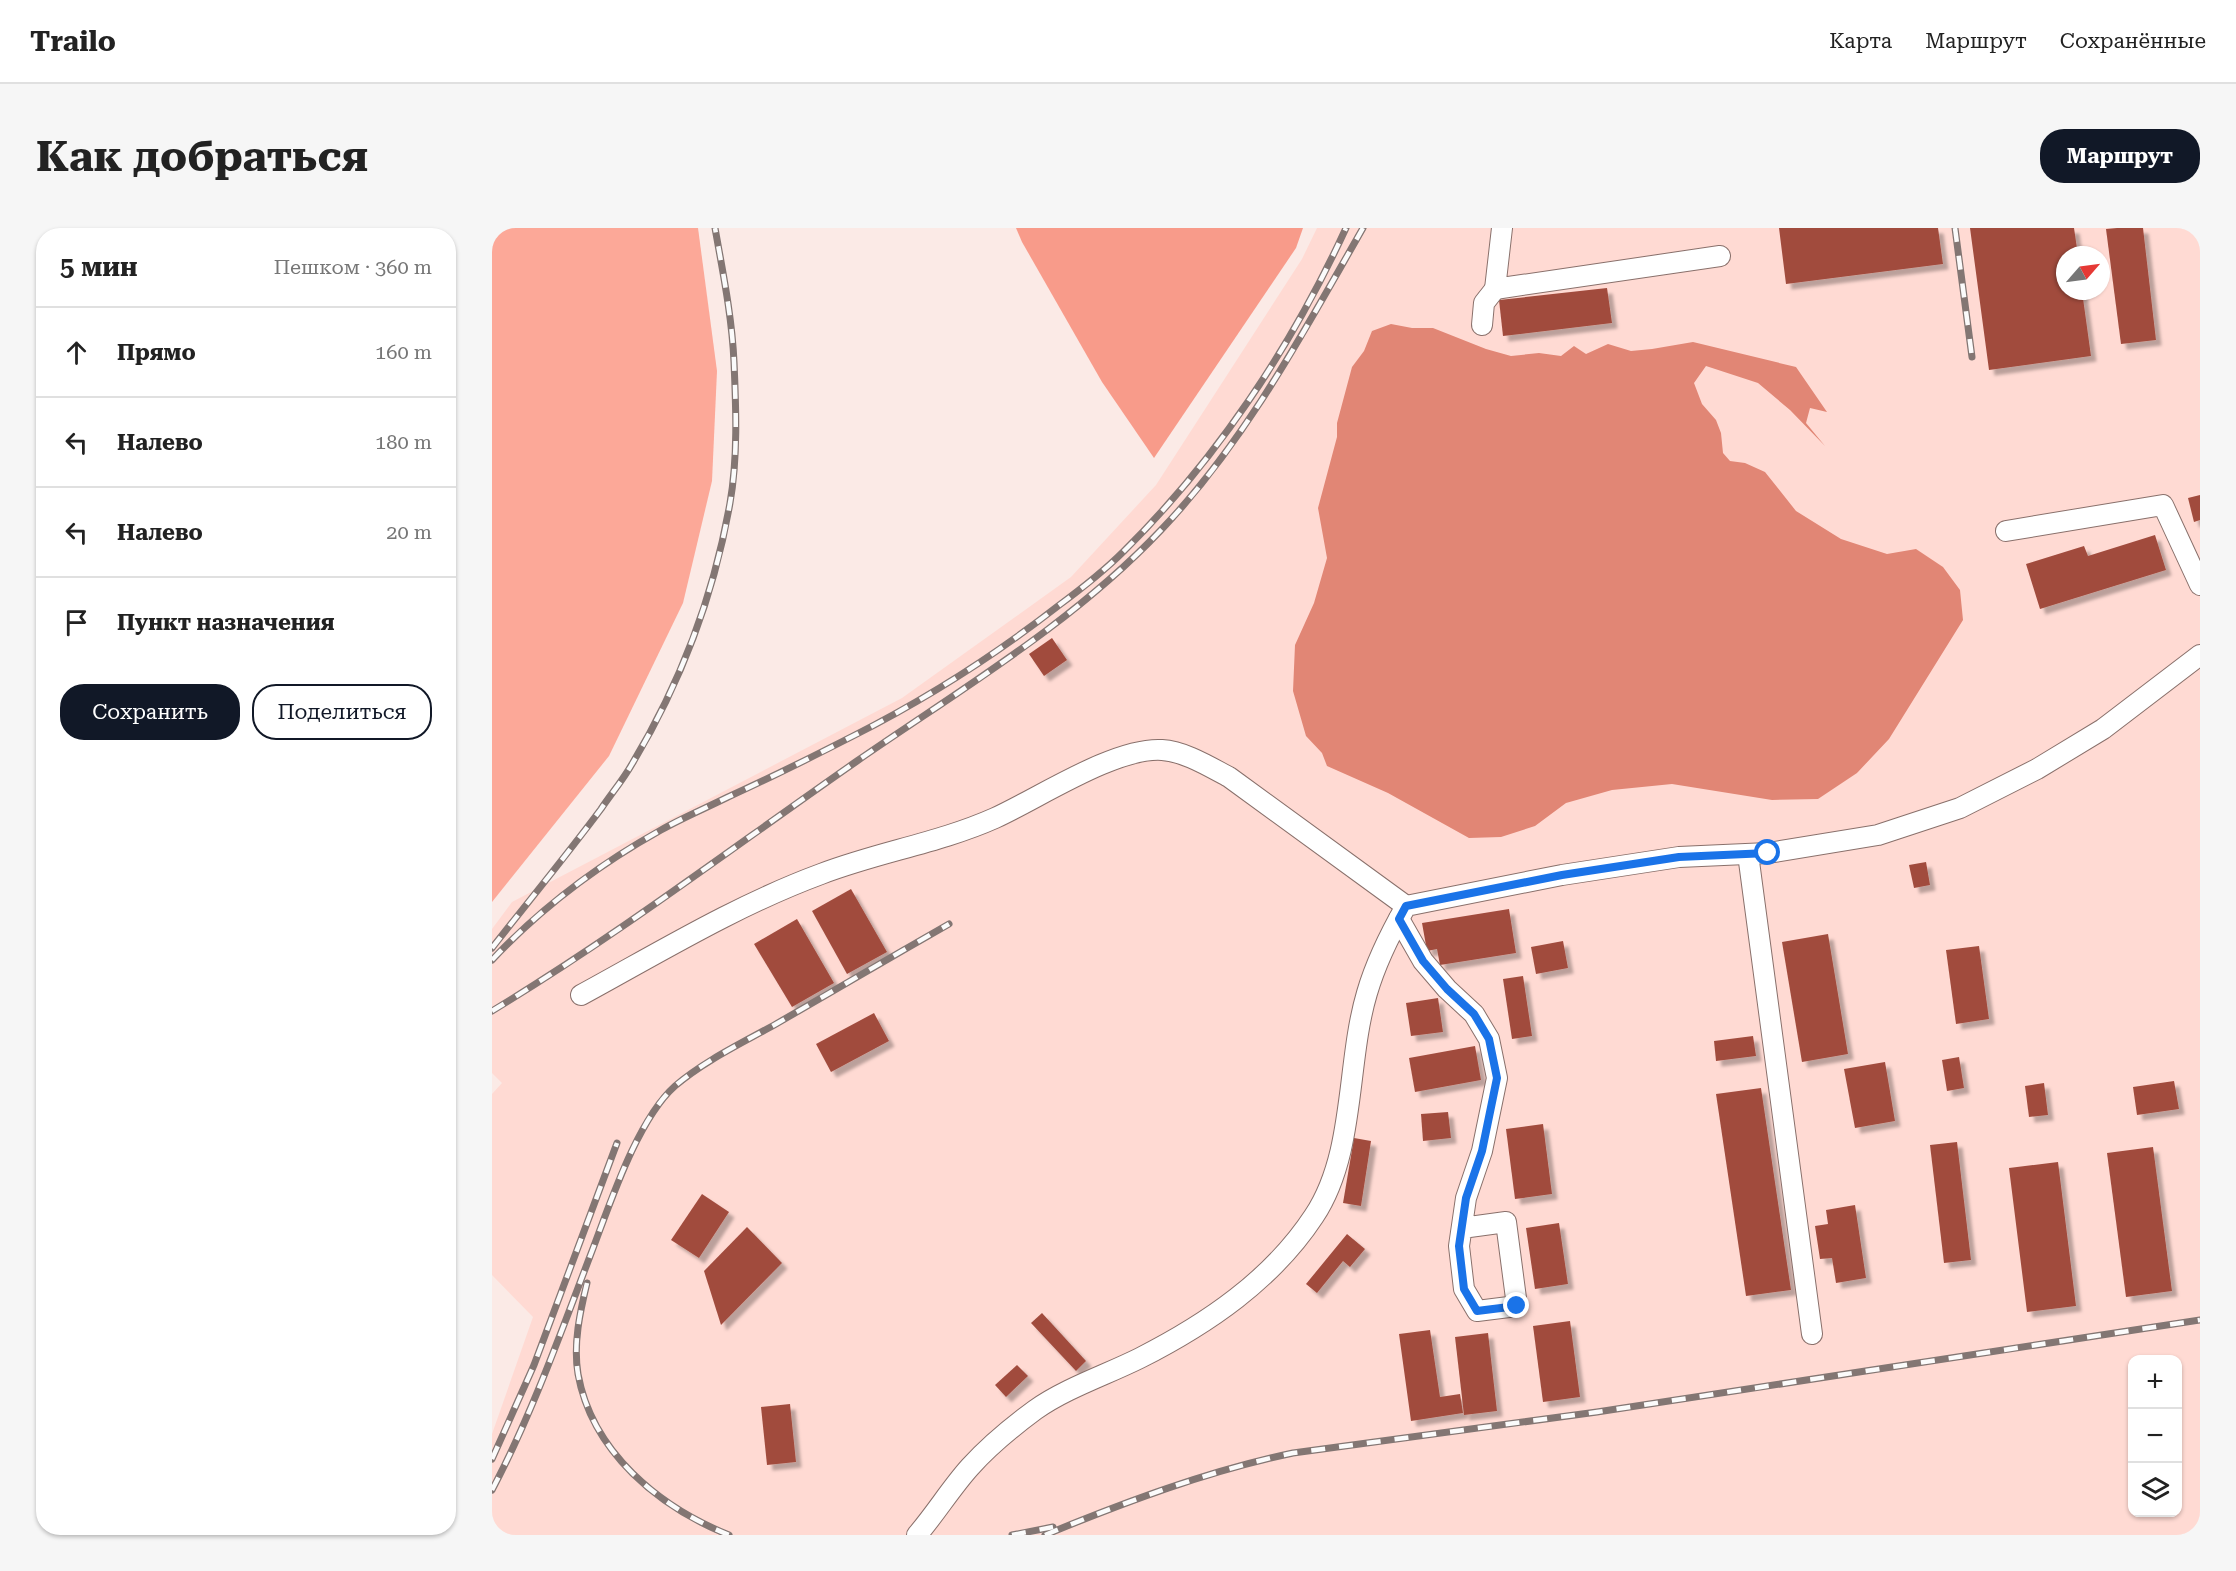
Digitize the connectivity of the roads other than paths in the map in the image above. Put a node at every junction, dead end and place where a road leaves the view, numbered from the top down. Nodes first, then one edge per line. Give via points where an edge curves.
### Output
1 (1502, 228) edge
2 (1720, 256) dead end
3 (1495, 289) junction
4 (1482, 325) dead end
5 (2006, 531) dead end
6 (2200, 585) edge
7 (2200, 655) edge
8 (1748, 854) junction
9 (1402, 912) junction
10 (581, 995) dead end
11 (1462, 1228) junction
12 (1812, 1334) dead end
13 (917, 1535) edge

1 - 3 street
2 - 3 street
3 - 4 street via 1484,303
5 - 6 street via 2163,505
7 - 8 street via 2103,729 2037,769 1960,808 1878,835
8 - 9 street via 1679,857 1562,875
8 - 12 street
9 - 10 street via 1229,777 1198,760 1163,749 1133,753 1092,769 993,819 821,873 735,912
9 - 11 street via 1423,961 1474,1014 1489,1039 1496,1069 1482,1151 1466,1198
9 - 13 street via 1388,936 1367,994 1333,1175 1314,1216 1283,1256 1236,1300 1190,1331 1036,1409 970,1467
11 - 11 street via 1459,1246 1464,1289 1477,1311 1517,1306 1506,1222

